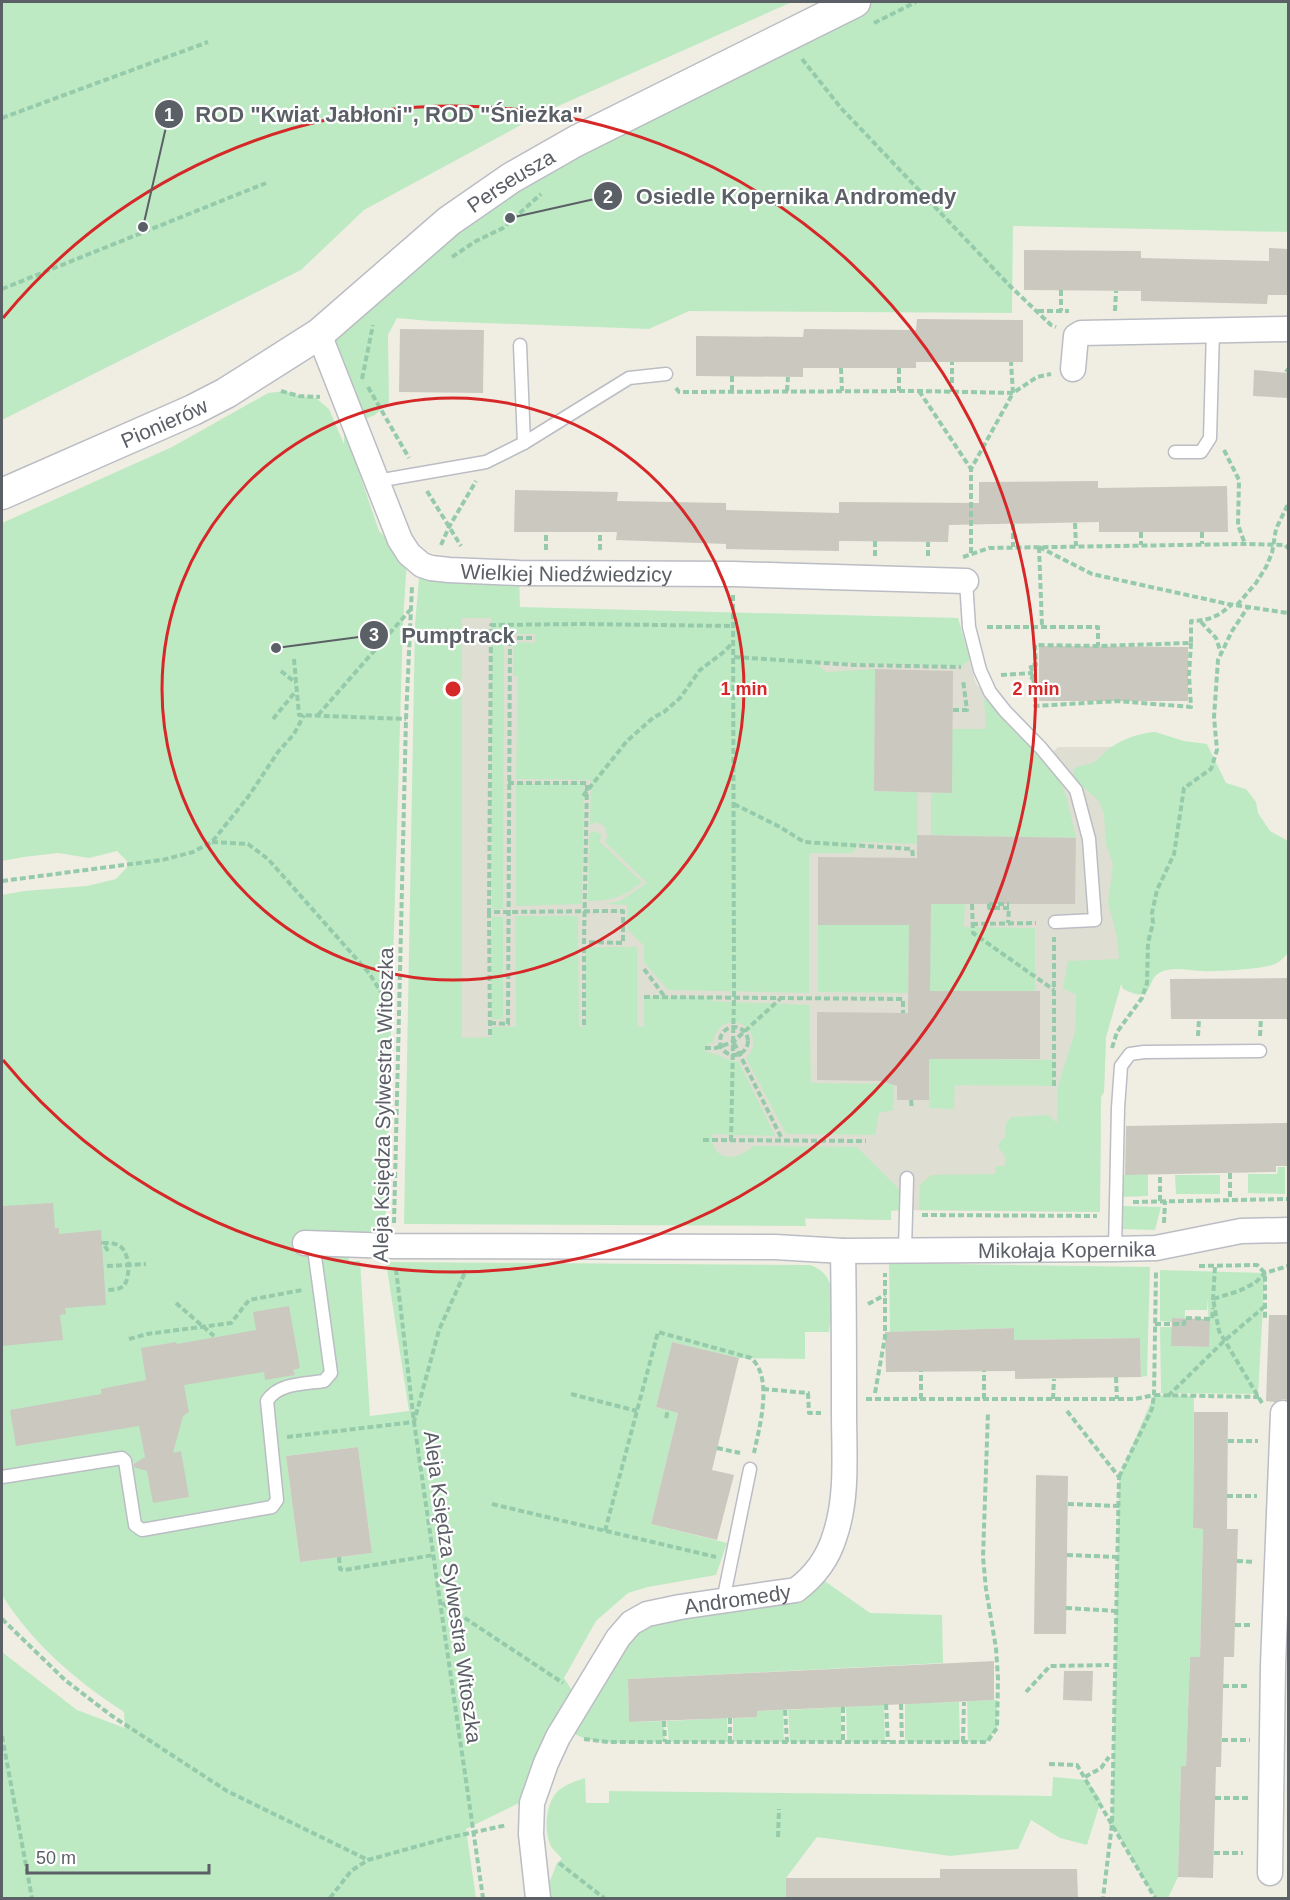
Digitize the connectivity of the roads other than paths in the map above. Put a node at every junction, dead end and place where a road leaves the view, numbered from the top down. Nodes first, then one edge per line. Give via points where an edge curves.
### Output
1 (859, 15) edge
2 (1288, 328) edge
3 (1213, 330) junction
4 (319, 334) junction
5 (520, 345) dead end
6 (1073, 369) road end
7 (666, 374) road end
8 (524, 443) junction
9 (1175, 452) dead end
10 (377, 481) junction
11 (2, 494) edge
12 (963, 569) joint
13 (1055, 922) dead end
14 (1260, 1052) dead end
15 (907, 1178) dead end
16 (1288, 1230) edge
17 (906, 1242) junction
18 (305, 1243) joint
19 (1115, 1249) junction
20 (843, 1251) junction
21 (1273, 1408) road end
22 (751, 1463) road end
23 (2, 1477) edge
24 (725, 1591) dead end
25 (1272, 1683) edge
26 (1270, 1874) dead end
27 (538, 1899) edge

1 - 4 street, Perseusza via 576,141 510,178 450,221
2 - 3 street
3 - 6 street via 1081,333 1076,336
3 - 9 lane via 1210,438 1201,452
4 - 10 street
4 - 11 street, Pionierów via 193,410
5 - 8 lane
7 - 8 lane via 628,378
8 - 10 lane via 486,462
10 - 12 street, Wielkiej Niedźwiedzicy via 400,540 423,564 519,573
12 - 13 lane via 969,627 990,692 1076,789 1084,815 1095,920
14 - 19 lane via 1144,1052 1130,1054 1121,1066
15 - 17 lane
16 - 19 street, Mikołaja Kopernika via 1241,1231 1156,1248
17 - 19 street, Mikołaja Kopernika
17 - 20 street, Mikołaja Kopernika
18 - 20 street, Mikołaja Kopernika
18 - 23 lane via 314,1249 330,1373 324,1381 279,1388 267,1401 277,1500 272,1507 142,1530 135,1525 122,1458
20 - 27 street, Andromedy via 842,1504 836,1535 825,1560 796,1590 647,1614 631,1623 618,1638 558,1737 532,1803
21 - 25 street
22 - 24 lane
25 - 26 street

